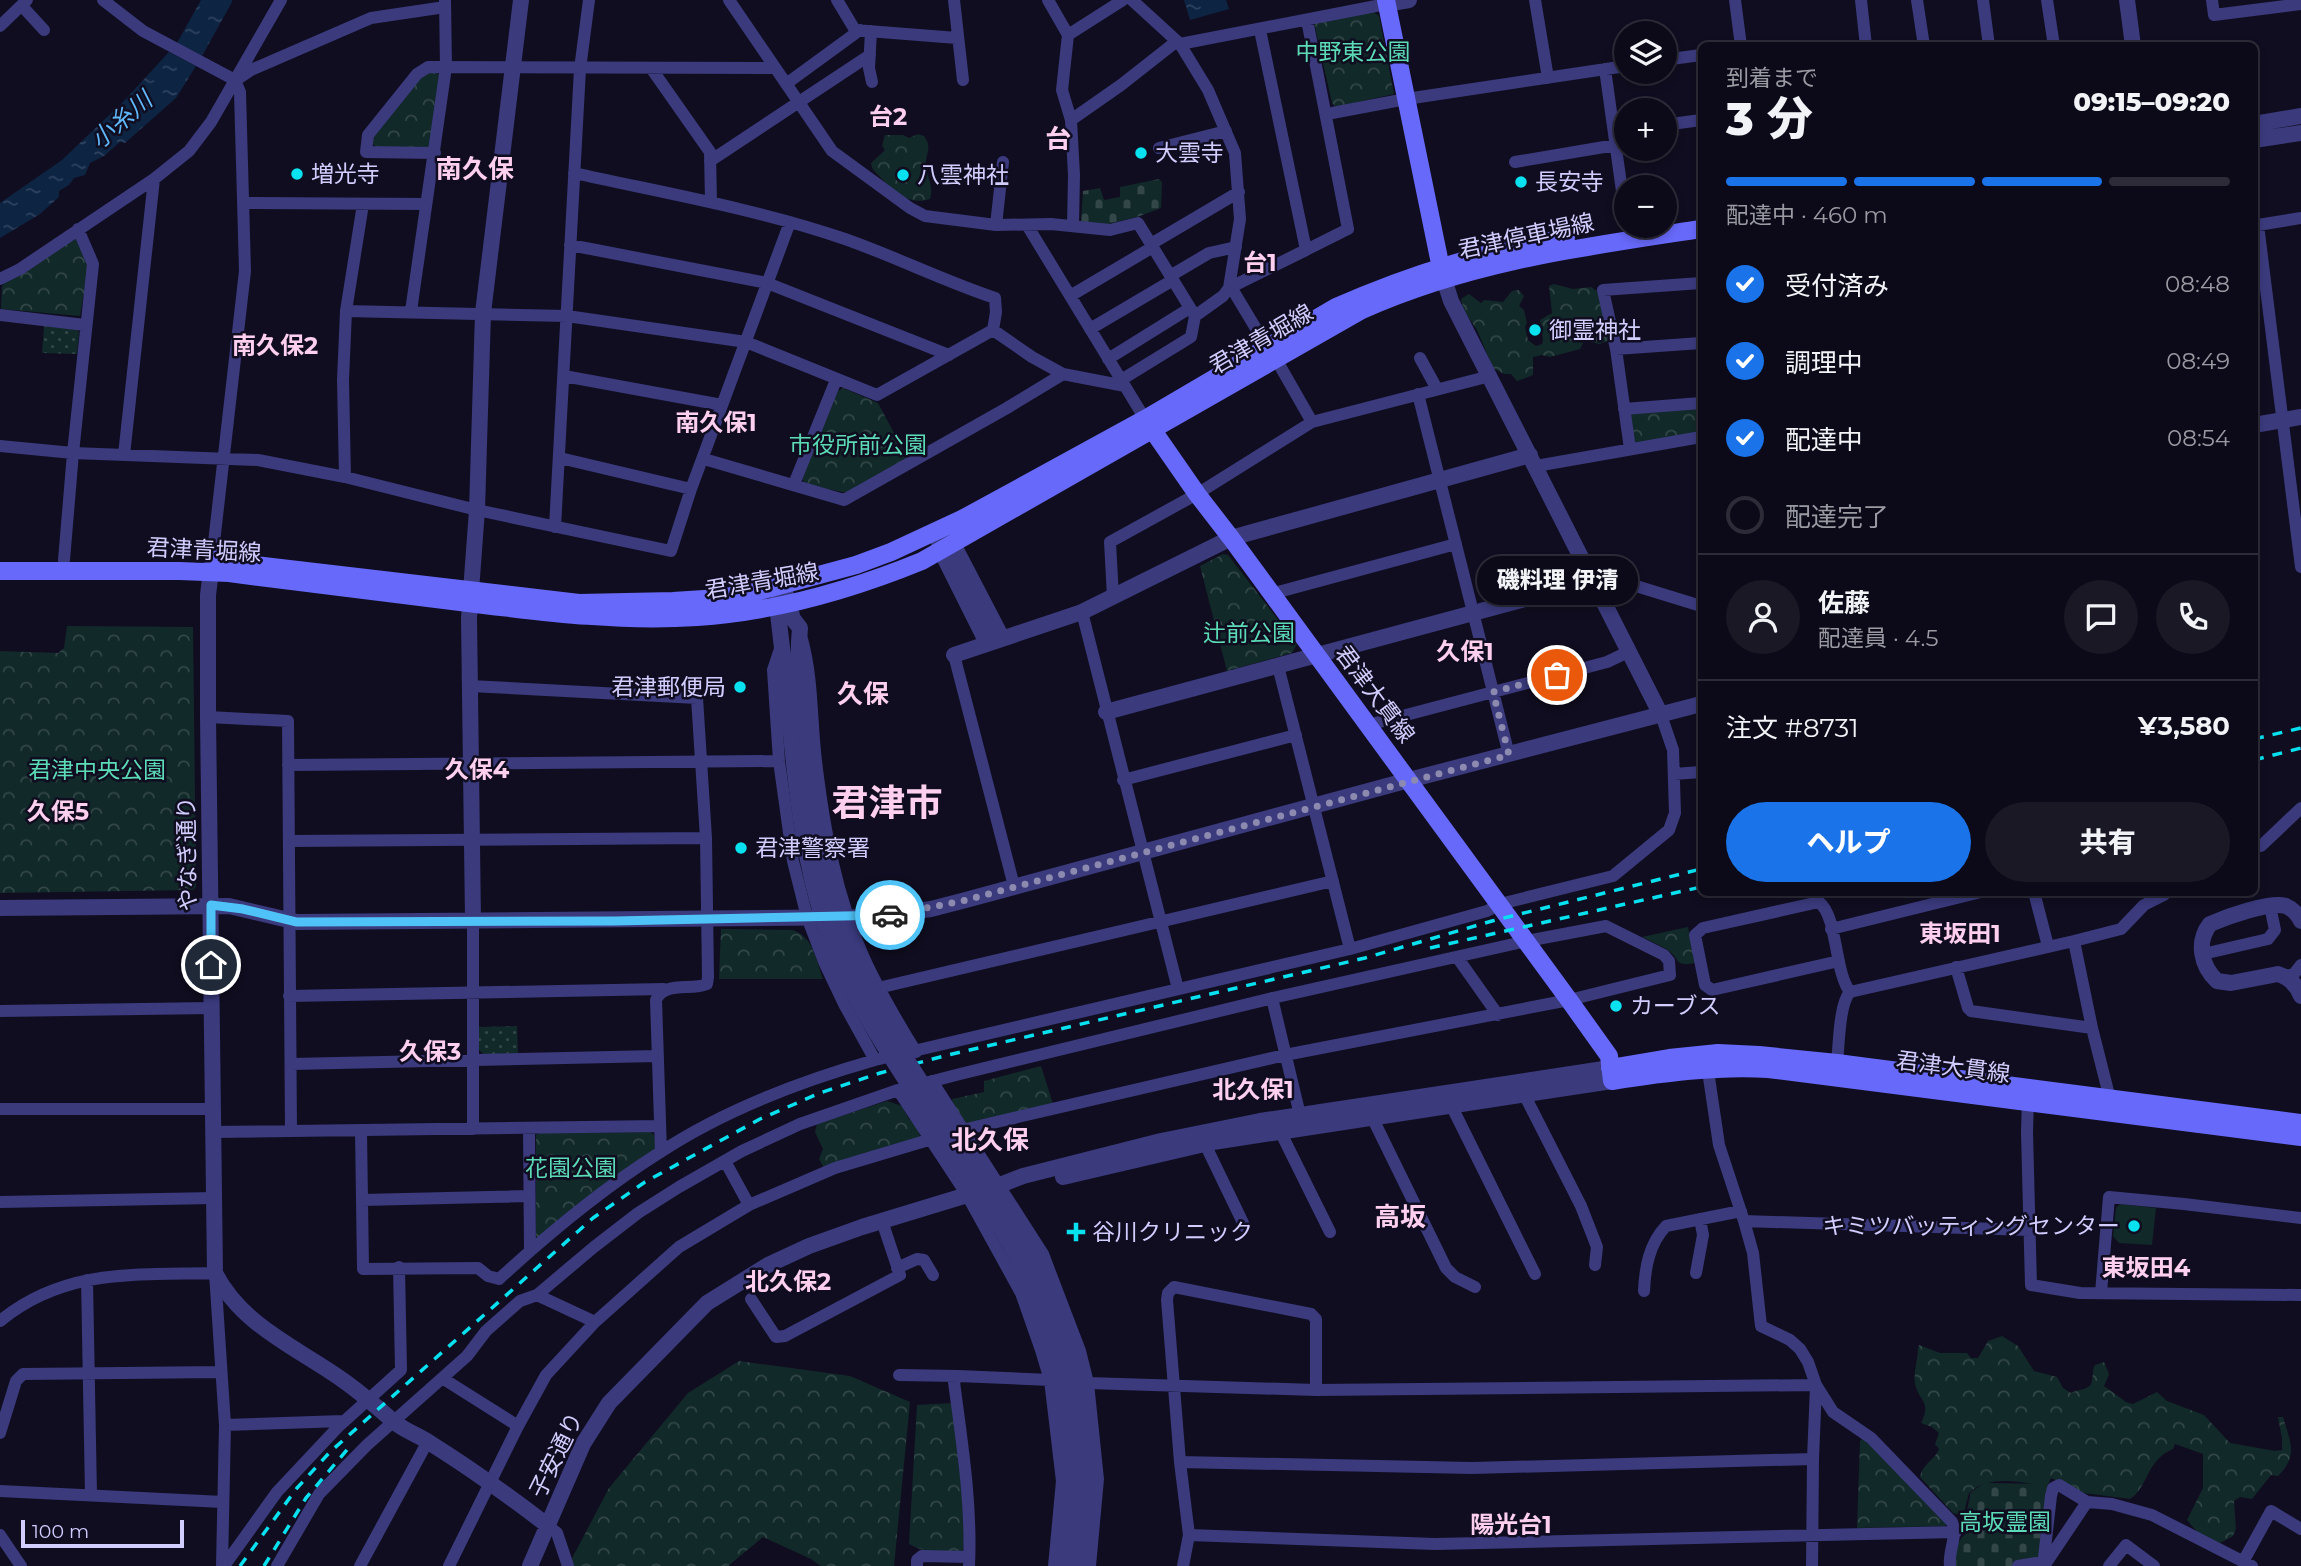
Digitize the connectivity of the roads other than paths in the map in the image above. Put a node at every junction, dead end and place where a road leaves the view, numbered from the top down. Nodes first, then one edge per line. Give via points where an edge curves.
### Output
1 (103, 0) edge
2 (281, 0) edge
3 (521, 0) edge
4 (589, 0) edge
5 (729, 0) edge
6 (836, 0) edge
7 (954, 0) edge
8 (1048, 0) edge
9 (1123, 0) edge
10 (1132, 0) edge
11 (1409, 0) edge
12 (1535, 0) edge
13 (1735, 0) edge
14 (1861, 0) edge
15 (1917, 0) edge
16 (1983, 0) edge
17 (2047, 0) edge
18 (2127, 0) edge
19 (2212, 0) edge
20 (1386, 2) edge
21 (24, 3) edge
22 (445, 3) edge
23 (2282, 4) edge
24 (2301, 4) edge
25 (1307, 20) junction
26 (0, 26) edge
27 (44, 30) dead end
28 (1260, 30) junction
29 (866, 31) junction
30 (1068, 35) junction
31 (957, 38) junction
32 (1179, 42) junction
33 (1740, 42) edge
34 (1866, 42) edge
35 (1923, 42) edge
36 (1988, 42) edge
37 (2053, 42) edge
38 (2132, 42) edge
39 (870, 55) junction
40 (1698, 55) edge
41 (1677, 58) edge
42 (446, 66) junction
43 (580, 68) junction
44 (651, 68) junction
45 (775, 68) junction
46 (1614, 68) edge
47 (513, 69) junction
48 (1605, 69) junction
49 (231, 77) junction
50 (1548, 78) junction
51 (963, 80) dead end
52 (872, 82) dead end
53 (786, 84) junction
54 (1406, 99) junction
55 (799, 103) junction
56 (1327, 114) junction
57 (1614, 115) edge
58 (2301, 116) edge
59 (1071, 120) junction
60 (1698, 120) edge
61 (1677, 123) edge
62 (2258, 123) edge
63 (1226, 131) junction
64 (2301, 133) edge
65 (1614, 137) edge
66 (2258, 139) edge
67 (1159, 148) dead end
68 (435, 153) junction
69 (710, 161) junction
70 (1003, 162) dead end
71 (1515, 162) dead end
72 (574, 173) junction
73 (154, 179) junction
74 (1239, 192) junction
75 (711, 202) junction
76 (244, 203) junction
77 (363, 204) junction
78 (426, 204) junction
79 (1698, 216) edge
80 (2301, 218) edge
81 (1677, 220) edge
82 (790, 222) junction
83 (996, 225) junction
84 (1027, 225) junction
85 (1073, 226) junction
86 (1614, 228) edge
87 (78, 229) junction
88 (1698, 229) edge
89 (570, 245) junction
90 (1152, 245) junction
91 (1236, 247) junction
92 (1306, 250) junction
93 (1442, 272) junction
94 (1172, 278) junction
95 (0, 279) edge
96 (767, 283) junction
97 (1698, 283) edge
98 (1230, 287) junction
99 (1070, 296) junction
100 (411, 311) junction
101 (346, 312) junction
102 (1193, 312) junction
103 (483, 313) junction
104 (0, 315) edge
105 (567, 316) junction
106 (85, 325) junction
107 (1090, 329) junction
108 (993, 330) junction
109 (746, 342) junction
110 (1698, 343) edge
111 (1616, 349) junction
112 (1271, 353) junction
113 (949, 355) junction
114 (1420, 358) dead end
115 (1108, 359) junction
116 (1063, 374) junction
117 (564, 376) junction
118 (1490, 376) junction
119 (836, 380) junction
120 (1123, 383) junction
121 (1437, 389) junction
122 (1418, 394) junction
123 (1698, 403) edge
124 (722, 405) junction
125 (1625, 409) junction
126 (2301, 417) edge
127 (2282, 420) junction
128 (1312, 422) junction
129 (1148, 424) junction
130 (2258, 424) edge
131 (1698, 438) edge
132 (0, 446) edge
133 (1630, 449) junction
134 (73, 453) junction
135 (124, 455) junction
136 (560, 458) junction
137 (704, 458) junction
138 (223, 460) junction
139 (1533, 460) junction
140 (345, 477) junction
141 (1441, 479) junction
142 (794, 484) junction
143 (691, 489) junction
144 (1197, 494) junction
145 (477, 510) junction
146 (555, 527) junction
147 (936, 531) junction
148 (1231, 538) junction
149 (1456, 544) junction
150 (947, 547) junction
151 (64, 560) junction
152 (0, 561) edge
153 (211, 566) junction
154 (2301, 567) edge
155 (0, 571) edge
156 (1591, 581) junction
157 (783, 585) junction
158 (1271, 594) junction
159 (470, 597) junction
160 (1113, 597) junction
161 (783, 604) junction
162 (1698, 605) edge
163 (1082, 612) junction
164 (1472, 614) junction
165 (800, 628) junction
166 (995, 640) junction
167 (782, 646) junction
168 (1628, 652) junction
169 (954, 655) joint
170 (1316, 655) junction
171 (791, 664) junction
172 (1278, 666) junction
173 (470, 686) junction
174 (1493, 692) junction
175 (1698, 702) edge
176 (1106, 712) junction
177 (1661, 715) junction
178 (208, 717) junction
179 (1368, 725) junction
180 (1296, 736) junction
181 (1509, 755) junction
182 (702, 761) junction
183 (779, 761) junction
184 (471, 762) junction
185 (288, 765) junction
186 (1698, 772) edge
187 (1674, 774) junction
188 (1124, 780) junction
189 (1409, 780) junction
190 (1314, 806) junction
191 (2301, 808) edge
192 (706, 838) junction
193 (472, 839) junction
194 (289, 841) junction
195 (2260, 846) dead end
196 (1143, 852) junction
197 (1333, 881) junction
198 (1014, 886) junction
199 (1965, 896) edge
200 (2035, 896) edge
201 (2162, 896) edge
202 (1500, 904) junction
203 (211, 905) junction
204 (2270, 906) junction
205 (0, 908) edge
206 (807, 917) junction
207 (848, 917) junction
208 (706, 918) junction
209 (473, 920) junction
210 (290, 921) junction
211 (2301, 921) edge
212 (1160, 922) junction
213 (1831, 929) junction
214 (1527, 941) junction
215 (2074, 941) junction
216 (2048, 946) junction
217 (1350, 949) junction
218 (2203, 954) junction
219 (1457, 957) junction
220 (1839, 961) junction
221 (2301, 965) edge
222 (1956, 967) junction
223 (2286, 976) junction
224 (878, 988) junction
225 (664, 989) junction
226 (1178, 989) junction
227 (1850, 992) junction
228 (473, 993) junction
229 (289, 996) junction
230 (2301, 996) edge
231 (1272, 999) junction
232 (1569, 1000) junction
233 (212, 1008) junction
234 (0, 1011) edge
235 (1498, 1015) junction
236 (2092, 1028) junction
237 (916, 1052) junction
238 (1284, 1055) junction
239 (657, 1056) junction
240 (473, 1060) junction
241 (875, 1060) junction
242 (1707, 1061) junction
243 (1838, 1063) junction
244 (291, 1064) junction
245 (1611, 1075) junction
246 (932, 1081) junction
247 (898, 1090) junction
248 (1524, 1094) junction
249 (2028, 1095) junction
250 (2110, 1099) junction
251 (1451, 1105) junction
252 (213, 1109) junction
253 (0, 1110) edge
254 (1300, 1115) junction
255 (1372, 1117) junction
256 (2301, 1123) edge
257 (660, 1126) junction
258 (529, 1128) junction
259 (473, 1129) junction
260 (361, 1130) junction
261 (962, 1130) junction
262 (291, 1131) junction
263 (1280, 1131) junction
264 (213, 1132) junction
265 (2301, 1137) edge
266 (929, 1139) junction
267 (1205, 1144) junction
268 (660, 1152) junction
269 (725, 1161) junction
270 (1003, 1184) junction
271 (967, 1195) junction
272 (529, 1196) junction
273 (214, 1198) junction
274 (362, 1200) junction
275 (0, 1202) edge
276 (749, 1205) junction
277 (1743, 1216) junction
278 (2301, 1218) edge
279 (1700, 1219) junction
280 (882, 1221) junction
281 (1245, 1227) dead end
282 (2029, 1230) junction
283 (1330, 1232) dead end
284 (530, 1251) junction
285 (1595, 1265) dead end
286 (399, 1268) junction
287 (897, 1268) junction
288 (215, 1273) junction
289 (1696, 1273) dead end
290 (1535, 1274) dead end
291 (933, 1275) dead end
292 (87, 1280) junction
293 (1475, 1287) dead end
294 (1644, 1291) dead end
295 (2101, 1293) junction
296 (537, 1295) junction
297 (2301, 1295) edge
298 (751, 1299) dead end
299 (0, 1321) edge
300 (595, 1322) junction
301 (221, 1372) junction
302 (899, 1374) dead end
303 (89, 1375) junction
304 (958, 1376) junction
305 (442, 1378) junction
306 (1050, 1380) junction
307 (1088, 1383) junction
308 (1174, 1384) junction
309 (1816, 1385) junction
310 (1316, 1390) junction
311 (367, 1400) junction
312 (393, 1421) junction
313 (343, 1422) junction
314 (1, 1425) edge
315 (225, 1425) junction
316 (518, 1426) junction
317 (428, 1441) junction
318 (1813, 1459) junction
319 (1180, 1462) junction
320 (491, 1484) junction
321 (0, 1491) edge
322 (91, 1495) junction
323 (223, 1502) junction
324 (2087, 1502) junction
325 (547, 1525) junction
326 (2301, 1529) edge
327 (1956, 1532) junction
328 (0, 1535) edge
329 (1189, 1535) junction
330 (1812, 1535) junction
331 (969, 1562) edge
332 (2248, 1563) edge
333 (21, 1566) edge
334 (223, 1566) edge
335 (276, 1566) edge
336 (360, 1566) edge
337 (449, 1566) edge
338 (530, 1566) edge
339 (568, 1566) edge
340 (917, 1566) edge
341 (1054, 1566) edge
342 (1065, 1566) edge
343 (1078, 1566) edge
344 (1090, 1566) edge
345 (1183, 1566) edge
346 (1812, 1566) edge
347 (1950, 1566) edge
348 (2018, 1566) edge
349 (2043, 1566) edge
350 (2109, 1566) edge
351 (2154, 1566) edge

1 - 49 street via 143,31
2 - 49 street
3 - 47 street
4 - 43 street
5 - 45 street
6 - 29 street via 855,30
7 - 31 street
8 - 30 street
9 - 30 street
10 - 32 street
11 - 20 street
12 - 50 street
13 - 33 street
14 - 34 street
15 - 35 street
16 - 36 street
17 - 37 street
18 - 38 street
19 - 23 street via 2214,15
20 - 25 street
20 - 54 main road
21 - 26 street
21 - 27 street
22 - 42 street
22 - 49 street via 371,18
23 - 24 street
25 - 28 street
25 - 56 street
28 - 32 street
28 - 92 street
29 - 31 street
29 - 39 street
29 - 53 street
30 - 59 street via 1062,89
31 - 51 street
32 - 59 street
32 - 63 street
39 - 52 street
39 - 55 street
40 - 41 street
42 - 47 street
42 - 68 street
42 - 68 street via 428,67 417,74 368,135 366,152
43 - 44 street
43 - 47 street
43 - 72 street
44 - 45 street
44 - 69 street via 701,137
45 - 53 street
46 - 48 street
47 - 103 street
48 - 50 street
48 - 57 street
49 - 73 street via 211,122 189,151
49 - 76 street via 240,92
50 - 54 street
53 - 55 street
54 - 56 street
54 - 93 main road
55 - 69 street
55 - 83 street via 837,157 910,208 925,216
56 - 92 street via 1348,229
58 - 62 street
59 - 85 street
60 - 61 street
63 - 67 street
63 - 74 street via 1235,153
64 - 66 street
65 - 71 street
68 - 78 street
69 - 75 street
70 - 83 street
72 - 75 street
72 - 89 street
73 - 87 street
73 - 135 street
74 - 90 street
74 - 91 street
75 - 82 street
76 - 77 street
76 - 138 street via 245,271
77 - 78 street
77 - 101 street
78 - 100 street
79 - 81 main road
80 - 127 street via 2258,225
82 - 96 street
82 - 108 street via 902,260 995,299
83 - 84 street
84 - 85 street
84 - 99 street
85 - 90 street via 1110,230 1138,223
86 - 93 main road, 君津停車場線 via 1508,248
87 - 95 street
87 - 106 street via 93,264
88 - 93 main road, 君津停車場線
89 - 96 street
89 - 105 street
90 - 94 street
90 - 99 street
91 - 94 street via 1209,253
91 - 98 street
92 - 98 street
93 - 112 main road, 君津青堀線
93 - 118 street via 1451,301
94 - 102 street
94 - 107 street
96 - 109 street
96 - 113 street
97 - 111 street via 1603,290
98 - 102 street via 1223,296
98 - 112 street
99 - 107 street
100 - 101 street
100 - 103 street
101 - 140 street
102 - 115 street
102 - 120 street via 1191,337
103 - 105 street
103 - 145 street
104 - 106 street
105 - 109 street
105 - 117 street
106 - 134 street
107 - 115 street
108 - 113 street
108 - 116 street
109 - 119 street
109 - 124 street
110 - 111 street
111 - 125 street
112 - 128 street
112 - 129 main road, 君津青堀線
113 - 119 street via 877,395
114 - 121 street
115 - 120 street
116 - 120 street
116 - 142 street via 844,500
117 - 124 street
117 - 136 street
118 - 121 street
118 - 139 street
119 - 142 street
120 - 129 street
121 - 122 street
122 - 128 street
122 - 141 street
123 - 125 street
124 - 137 street
125 - 133 street
126 - 127 street
127 - 130 street
127 - 154 street
128 - 144 street
129 - 144 main road, 君津大貫線
129 - 147 main road, 君津青堀線
129 - 150 main road, 君津青堀線
131 - 133 street
132 - 134 street
133 - 139 street
134 - 135 street
134 - 151 street
135 - 138 street
136 - 143 street
136 - 146 street
137 - 142 street
137 - 143 street
138 - 140 street via 258,460
138 - 153 street
139 - 141 street
139 - 156 street
140 - 145 street
141 - 148 street
141 - 149 street
143 - 146 street via 671,551
144 - 148 main road, 君津大貫線
144 - 160 street via 1110,542
145 - 146 street
145 - 159 street
147 - 150 street
147 - 157 main road, 君津青堀線 via 856,565
148 - 158 main road, 君津大貫線
148 - 160 street
149 - 158 street
149 - 164 street
150 - 161 main road, 君津青堀線 via 860,585
150 - 166 street
151 - 152 main road, 君津青堀線
151 - 153 main road, 君津青堀線
153 - 155 main road, 君津青堀線
153 - 159 main road, 君津青堀線
153 - 178 street, やなぎ通り
156 - 162 street via 1610,578
156 - 164 street
156 - 168 street
157 - 159 main road, 君津青堀線 via 720,598 614,604
157 - 161 street
158 - 170 main road, 君津大貫線
159 - 161 main road, 君津青堀線 via 580,617 645,619 699,617
159 - 173 street
160 - 163 street
161 - 165 street
161 - 167 street
163 - 166 street
163 - 176 street
164 - 170 street
164 - 174 street
165 - 171 street
165 - 207 street via 808,662 828,845
166 - 169 street
167 - 171 street
167 - 183 street via 774,670
168 - 174 street
168 - 177 street
169 - 198 street
170 - 172 street
170 - 179 main road, 君津大貫線
171 - 342 street, bridge via 804,840 822,916 838,958 859,1004 1016,1256 1049,1333 1071,1444
171 - 343 street, bridge via 817,838 843,936 872,1000 1029,1253 1062,1329 1073,1368 1084,1445 1085,1512
172 - 176 street
172 - 180 street
173 - 182 street via 698,698
173 - 184 street
174 - 179 street
174 - 181 street
175 - 177 street
176 - 188 street
177 - 181 street
177 - 187 street via 1671,741
178 - 185 street via 288,721
178 - 203 street, やなぎ通り
179 - 189 main road, 君津大貫線
180 - 188 street
180 - 190 street
181 - 189 street
182 - 183 street
182 - 184 street
182 - 192 street
183 - 206 street via 793,862
184 - 185 street
184 - 193 street
185 - 194 street
186 - 187 street
187 - 202 street via 1673,823 1621,871
188 - 196 street
189 - 190 street
189 - 202 main road, 君津大貫線
190 - 196 street
190 - 197 street
191 - 195 street
192 - 193 street
192 - 208 street
193 - 194 street
193 - 209 street
194 - 210 street
196 - 198 street
196 - 212 street
197 - 212 street
197 - 217 street
198 - 207 street via 931,909
199 - 213 street
200 - 216 street
201 - 215 street via 2144,905 2121,929
202 - 214 main road, 君津大貫線
202 - 217 street
203 - 205 street
203 - 210 street
203 - 233 street, やなぎ通り
204 - 211 street via 2284,906
204 - 218 street via 2210,924 2201,941
204 - 218 street via 2275,930 2267,939
206 - 207 street
206 - 208 street
206 - 241 street via 844,1004
207 - 224 street
208 - 209 street
208 - 225 street via 707,984
209 - 210 street
209 - 228 street
210 - 229 street
212 - 224 street
212 - 226 street
213 - 220 street
213 - 220 street via 1826,907 1814,902 1703,928 1695,940 1705,985 1712,989
214 - 219 street
214 - 232 main road, 君津大貫線
214 - 232 street via 1606,926 1669,961 1670,975
215 - 216 street
215 - 236 street
216 - 222 street
217 - 226 street
218 - 223 street via 2207,969 2224,984
219 - 231 street
219 - 235 street
220 - 227 street
221 - 223 street
222 - 227 street
222 - 236 street via 1971,1011
223 - 230 street
224 - 237 street
225 - 228 street
225 - 239 street via 656,1000
226 - 237 street
227 - 243 street via 1842,1015
228 - 229 street
228 - 240 street
229 - 244 street
231 - 238 street
231 - 246 street
232 - 235 street
232 - 245 main road, 君津大貫線 via 1609,1056
233 - 234 street
233 - 252 street, やなぎ通り
235 - 238 street
236 - 250 street
237 - 241 street
238 - 254 street
238 - 261 street
239 - 240 street
239 - 257 street
240 - 244 street
240 - 259 street
241 - 268 street via 770,1096
242 - 243 main road, 君津大貫線 via 1759,1055
242 - 245 main road, 君津大貫線
242 - 249 main road, 君津大貫線
242 - 277 street via 1718,1145
243 - 249 main road, 君津大貫線
244 - 262 street
245 - 248 street
245 - 254 street
246 - 247 street
246 - 261 street
247 - 266 street
247 - 269 street via 800,1124
248 - 251 street
248 - 285 street via 1581,1206 1597,1247
249 - 250 main road, 君津大貫線
249 - 265 main road, 君津大貫線 via 2186,1124
249 - 282 street
250 - 256 main road, 君津大貫線
251 - 255 street
251 - 290 street
252 - 253 street
252 - 264 street, やなぎ通り
254 - 270 street via 1211,1129
255 - 263 street
255 - 293 street via 1446,1268
257 - 258 street
257 - 268 street
258 - 259 street
258 - 272 street
259 - 260 street
260 - 262 street
260 - 274 street
261 - 266 street
261 - 270 street
262 - 264 street
263 - 267 street
263 - 283 street
264 - 273 street, やなぎ通り
266 - 271 street
266 - 276 street via 835,1168
267 - 270 street via 1028,1185
267 - 281 street
268 - 284 street
269 - 276 street
269 - 296 street via 638,1213
270 - 271 street, 子安通り
270 - 307 street via 1042,1254
271 - 280 street, 子安通り
271 - 306 street via 1021,1293
272 - 274 street
272 - 284 street
273 - 275 street
273 - 288 street, やなぎ通り
274 - 286 street via 363,1269
276 - 300 street via 678,1247
277 - 279 street
277 - 282 street
277 - 309 street via 1753,1253 1761,1326 1800,1349
278 - 295 street via 2109,1198
279 - 289 street via 1703,1235
279 - 294 street via 1666,1226 1660,1232 1645,1265
280 - 287 street
280 - 325 street, 子安通り via 768,1265 707,1304 609,1403 583,1444
282 - 295 street via 2031,1285
284 - 286 street via 499,1279 478,1268
286 - 311 street via 401,1370
287 - 291 street via 924,1260
287 - 298 street via 900,1275 785,1336 776,1337
288 - 292 street
288 - 301 street
288 - 311 street via 229,1295 262,1328
292 - 299 street via 52,1289
292 - 303 street
295 - 297 street
296 - 300 street
296 - 305 street via 520,1301
300 - 316 street via 546,1375
301 - 303 street
301 - 315 street
302 - 304 street
303 - 314 street via 23,1374 16,1381
303 - 322 street
304 - 306 street
304 - 331 street via 954,1382 964,1457
305 - 312 street
305 - 316 street
306 - 341 street via 1062,1481
307 - 308 street
307 - 344 street via 1098,1479
308 - 310 street
308 - 310 street via 1167,1300 1174,1287 1311,1314 1316,1319
308 - 319 street
309 - 310 street
309 - 318 street
309 - 327 street via 1833,1412 1871,1438 1945,1514
311 - 312 street
311 - 313 street
312 - 317 street
312 - 335 street via 319,1494
313 - 315 street
313 - 334 street via 277,1492
315 - 323 street
316 - 320 street
317 - 320 street
317 - 336 street
318 - 319 street via 1472,1468
318 - 330 street
319 - 329 street
320 - 325 street
320 - 337 street
321 - 322 street
322 - 323 street
323 - 334 street
324 - 332 street via 2152,1514
324 - 349 street
324 - 349 street via 2063,1486 2053,1488
325 - 338 street, 子安通り
325 - 339 street via 557,1533
326 - 332 street via 2271,1511
327 - 330 street
327 - 347 street
328 - 333 street
329 - 330 street via 1434,1544
329 - 345 street
330 - 346 street
331 - 340 street via 922,1556
348 - 349 street
350 - 351 street via 2126,1545

